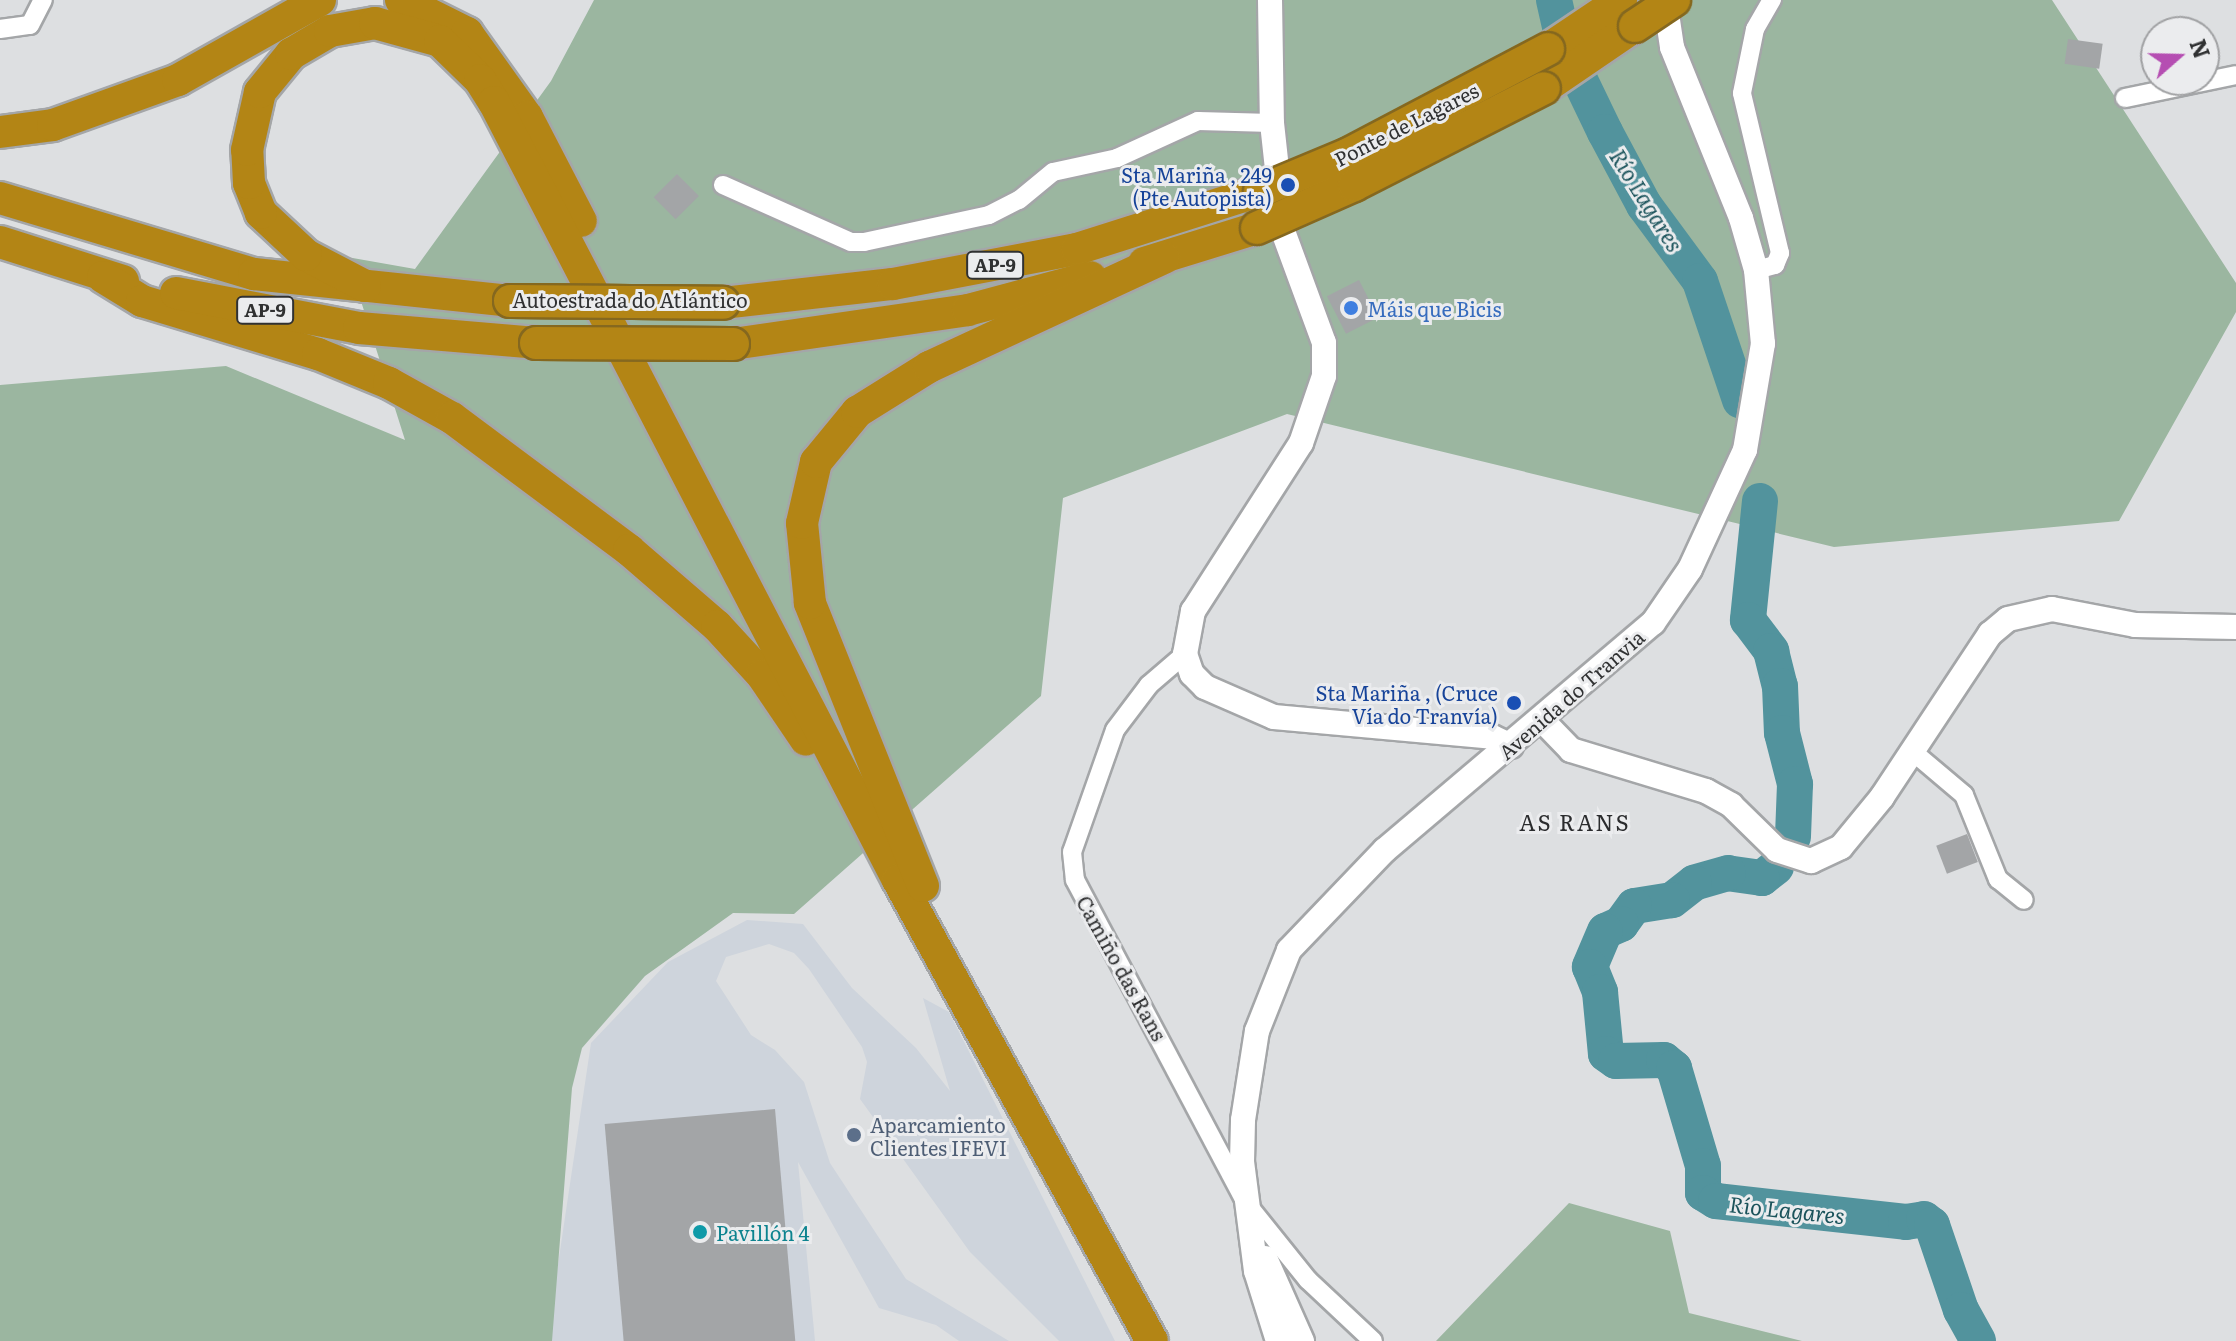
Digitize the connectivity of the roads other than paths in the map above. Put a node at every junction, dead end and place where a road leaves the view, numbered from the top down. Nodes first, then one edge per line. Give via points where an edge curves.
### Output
1 (43, 0) edge
2 (320, 0) edge
3 (401, 0) edge
4 (1270, 0) edge
5 (1621, 0) edge
6 (1665, 0) edge
7 (1674, 0) edge
8 (1772, 0) edge
9 (0, 29) edge
10 (2236, 75) edge
11 (2125, 98) dead end
12 (1272, 123) junction
13 (0, 132) edge
14 (723, 185) dead end
15 (1260, 191) joint
16 (0, 198) edge
17 (0, 242) edge
18 (1164, 258) junction
19 (1756, 270) junction
20 (103, 277) junction
21 (365, 286) junction
22 (2236, 627) edge
23 (1185, 654) junction
24 (1543, 721) junction
25 (1511, 746) junction
26 (1912, 751) junction
27 (889, 804) junction
28 (898, 880) junction
29 (2024, 900) dead end
30 (982, 1025) junction
31 (1246, 1203) junction
32 (1254, 1239) junction
33 (1152, 1341) edge
34 (1278, 1341) edge
35 (1302, 1341) edge
36 (1373, 1341) edge

1 - 9 street via 30,25
2 - 13 highway via 178,80 53,125
3 - 27 highway via 467,33 527,117 769,592
4 - 12 main road
5 - 15 highway, Ponte de Lagares / AP-9, bridge via 1548,49 1349,154
6 - 19 main road, Avenida do Tranvia via 1672,47 1741,218
7 - 18 highway, Ponte de Lagares / AP-9, bridge via 1544,88 1354,185 1257,228
8 - 19 street via 1755,29 1742,93 1780,253 1775,265
10 - 11 street
12 - 14 street via 1198,121 1125,155 1053,172 1019,200 989,215 864,242 851,242
12 - 23 main road via 1284,234 1324,343 1324,376 1301,443 1193,611
15 - 21 highway, Autoestrada do Atlántico / AP-9, bridge via 1077,249 893,284 723,303 510,301
16 - 21 highway, Autoestrada do Atlántico / AP-9 via 254,274
17 - 20 highway, AP-9
18 - 20 highway, AP-9, bridge via 968,310 733,344 536,343 359,328
18 - 27 highway via 929,367 857,412 816,462 802,523 810,603
19 - 24 main road, Avenida do Tranvia via 1762,312 1760,377 1745,450 1722,509 1653,623
20 - 28 highway via 142,301 318,354 389,383 452,418 537,478 651,569 762,675
21 - 28 highway via 306,255 261,213 249,183 247,150 260,92 291,54 330,31 375,23 440,41 480,80 494,102
22 - 26 main road via 2135,625 2052,609 2025,612 1990,634
23 - 25 main road via 1192,674 1205,687 1274,717 1492,737
23 - 31 street, Camiño das Rans via 1149,685 1115,730 1072,852 1072,867 1083,900 1167,1047
24 - 25 main road, Avenida do Tranvia
24 - 26 main road via 1571,750 1706,791 1731,805 1777,850 1811,861 1841,847
25 - 31 main road, Avenida do Tranvia via 1385,850 1289,950 1269,990 1247,1080 1242,1162
26 - 29 street via 1953,780 1998,879
27 - 30 highway
28 - 30 highway
30 - 33 highway
31 - 32 main road, Avenida do Tranvia
31 - 36 street, Camiño das Rans via 1308,1280
32 - 34 main road, Avenida do Tranvia via 1256,1271
32 - 35 main road, Avenida do Tranvia

